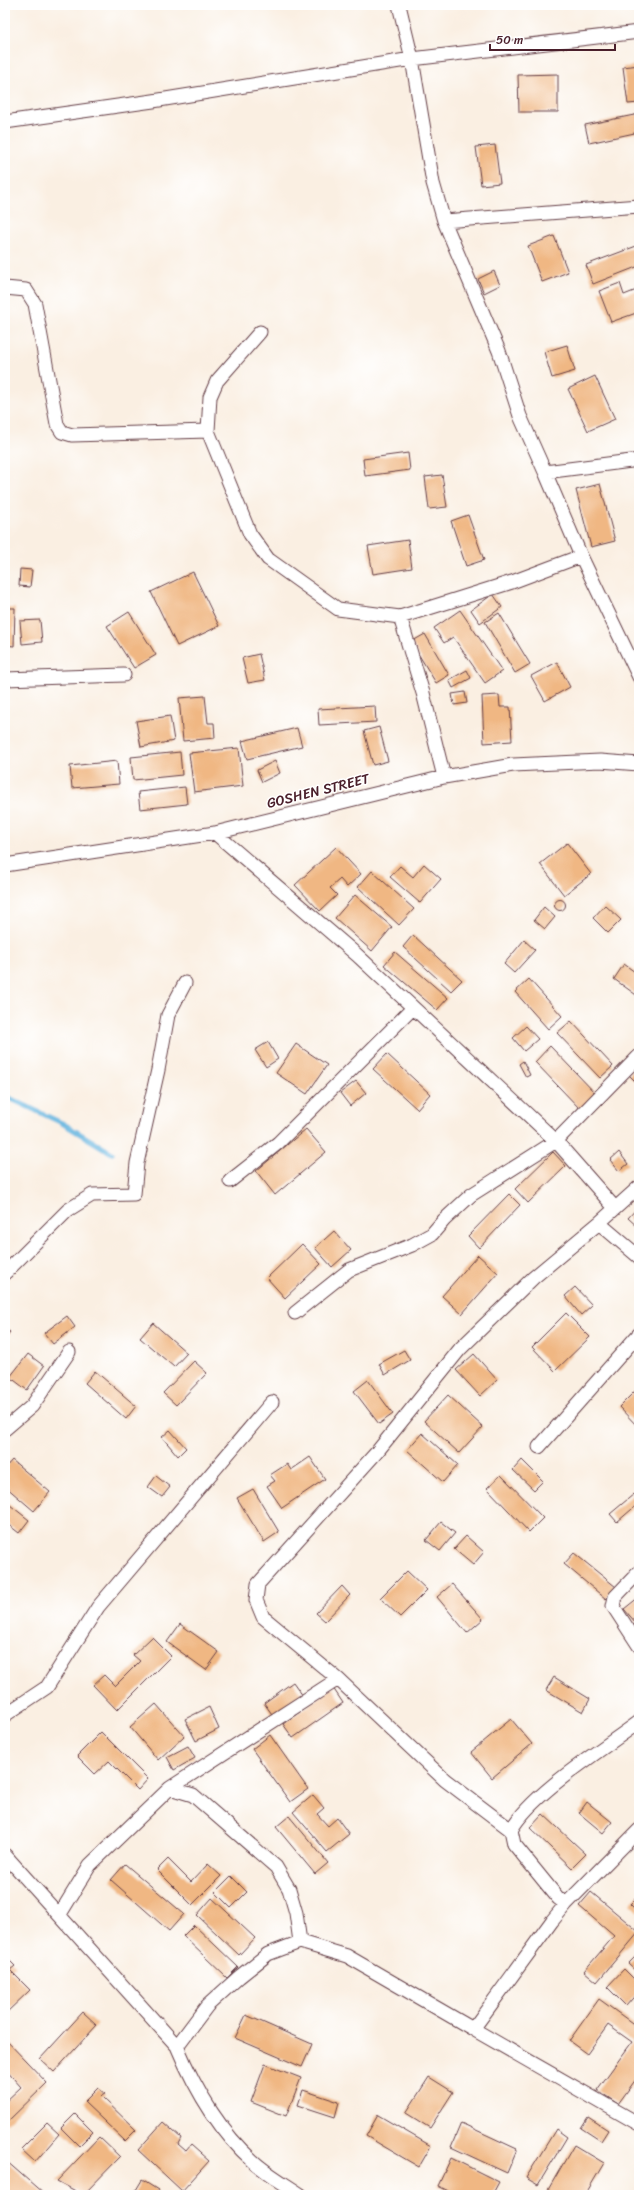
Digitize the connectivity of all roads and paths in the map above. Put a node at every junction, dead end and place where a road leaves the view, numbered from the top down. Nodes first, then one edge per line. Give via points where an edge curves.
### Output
1 (399, 5) edge
2 (639, 32) edge
3 (412, 59) junction
4 (5, 122) edge
5 (639, 206) edge
6 (444, 221) junction
7 (5, 288) edge
8 (260, 332) dead end
9 (208, 431) junction
10 (639, 460) edge
11 (545, 472) junction
12 (581, 556) junction
13 (400, 616) junction
14 (124, 675) dead end
15 (639, 677) edge
16 (5, 679) edge
17 (639, 764) edge
18 (444, 777) junction
19 (215, 832) junction
20 (5, 865) edge
21 (185, 983) dead end
22 (413, 1008) junction
23 (639, 1056) edge
24 (556, 1141) junction
25 (230, 1181) dead end
26 (639, 1187) edge
27 (615, 1208) junction
28 (599, 1223) junction
29 (639, 1257) edge
30 (5, 1273) edge
31 (295, 1313) dead end
32 (639, 1334) edge
33 (69, 1352) dead end
34 (272, 1402) dead end
35 (5, 1429) edge
36 (538, 1447) dead end
37 (639, 1572) edge
38 (639, 1646) edge
39 (338, 1679) junction
40 (5, 1715) edge
41 (639, 1722) edge
42 (170, 1788) junction
43 (511, 1830) junction
44 (639, 1830) edge
45 (5, 1855) edge
46 (566, 1904) junction
47 (60, 1914) junction
48 (300, 1942) junction
49 (474, 2029) junction
50 (177, 2046) junction
51 (639, 2124) edge
52 (301, 2195) edge

1 - 3 street
2 - 3 street
3 - 4 street via 161,100
3 - 6 street via 431,169
5 - 6 street
6 - 11 street via 498,351 520,416
7 - 9 street via 26,290 35,304 58,424 62,432 72,435
8 - 9 street via 217,381 210,397
9 - 13 street via 250,534 268,559 338,609
10 - 11 street
11 - 12 street
12 - 13 street via 512,582
12 - 15 street
13 - 18 street via 423,692
14 - 16 street
17 - 18 street, GOSHEN STREET via 600,760 513,765
18 - 19 street, GOSHEN STREET
19 - 20 street, GOSHEN STREET
19 - 22 street via 357,955
21 - 30 street via 168,1015 137,1163 134,1194 92,1195 68,1210
22 - 24 street
22 - 25 street via 278,1143
23 - 24 street
24 - 27 street
24 - 31 street via 471,1195 432,1234 412,1245 349,1270
26 - 27 street
27 - 28 street
28 - 29 street
28 - 39 street via 533,1278 460,1349 376,1453 258,1584 256,1600 262,1617
32 - 36 street
33 - 35 street via 32,1406
34 - 40 street via 98,1607 47,1688
37 - 38 street via 615,1597 613,1606
39 - 42 street
39 - 43 street via 445,1780
41 - 43 street via 546,1792 517,1820
42 - 47 street via 90,1865
42 - 48 street via 193,1795 276,1867 289,1889
43 - 46 street via 514,1844 558,1898
44 - 46 street
45 - 47 street
46 - 49 street
47 - 50 street
48 - 49 street via 347,1956
48 - 50 street via 268,1954 239,1976 207,2006
49 - 51 street
50 - 52 street via 194,2084 222,2128 253,2161

